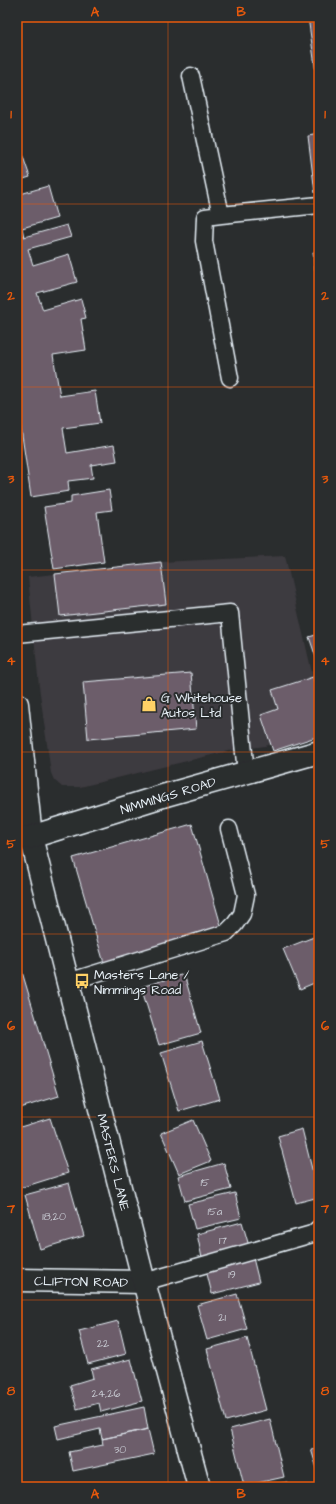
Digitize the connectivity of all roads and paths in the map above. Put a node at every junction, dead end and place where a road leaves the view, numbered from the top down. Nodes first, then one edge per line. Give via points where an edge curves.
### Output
1 (192, 76) dead end
2 (319, 205) edge
3 (221, 215) junction
4 (230, 378) dead end
5 (17, 634) edge
6 (17, 704) edge
7 (319, 752) edge
8 (246, 773) junction
9 (229, 829) dead end
10 (24, 838) edge
11 (68, 982) junction
12 (319, 1228) edge
13 (17, 1280) edge
14 (144, 1282) junction
15 (199, 1487) edge

1 - 3 lane
2 - 3 lane
3 - 4 lane via 205,217 204,241
5 - 8 lane via 230,613
6 - 10 street, MASTERS LANE
7 - 8 street, NIMMINGS ROAD
8 - 10 street, NIMMINGS ROAD
9 - 11 lane via 246,895 242,914 226,933
10 - 11 street, MASTERS LANE
11 - 14 street, MASTERS LANE
12 - 14 lane via 312,1234
13 - 14 street, CLIFTON ROAD
14 - 15 street, MASTERS LANE

